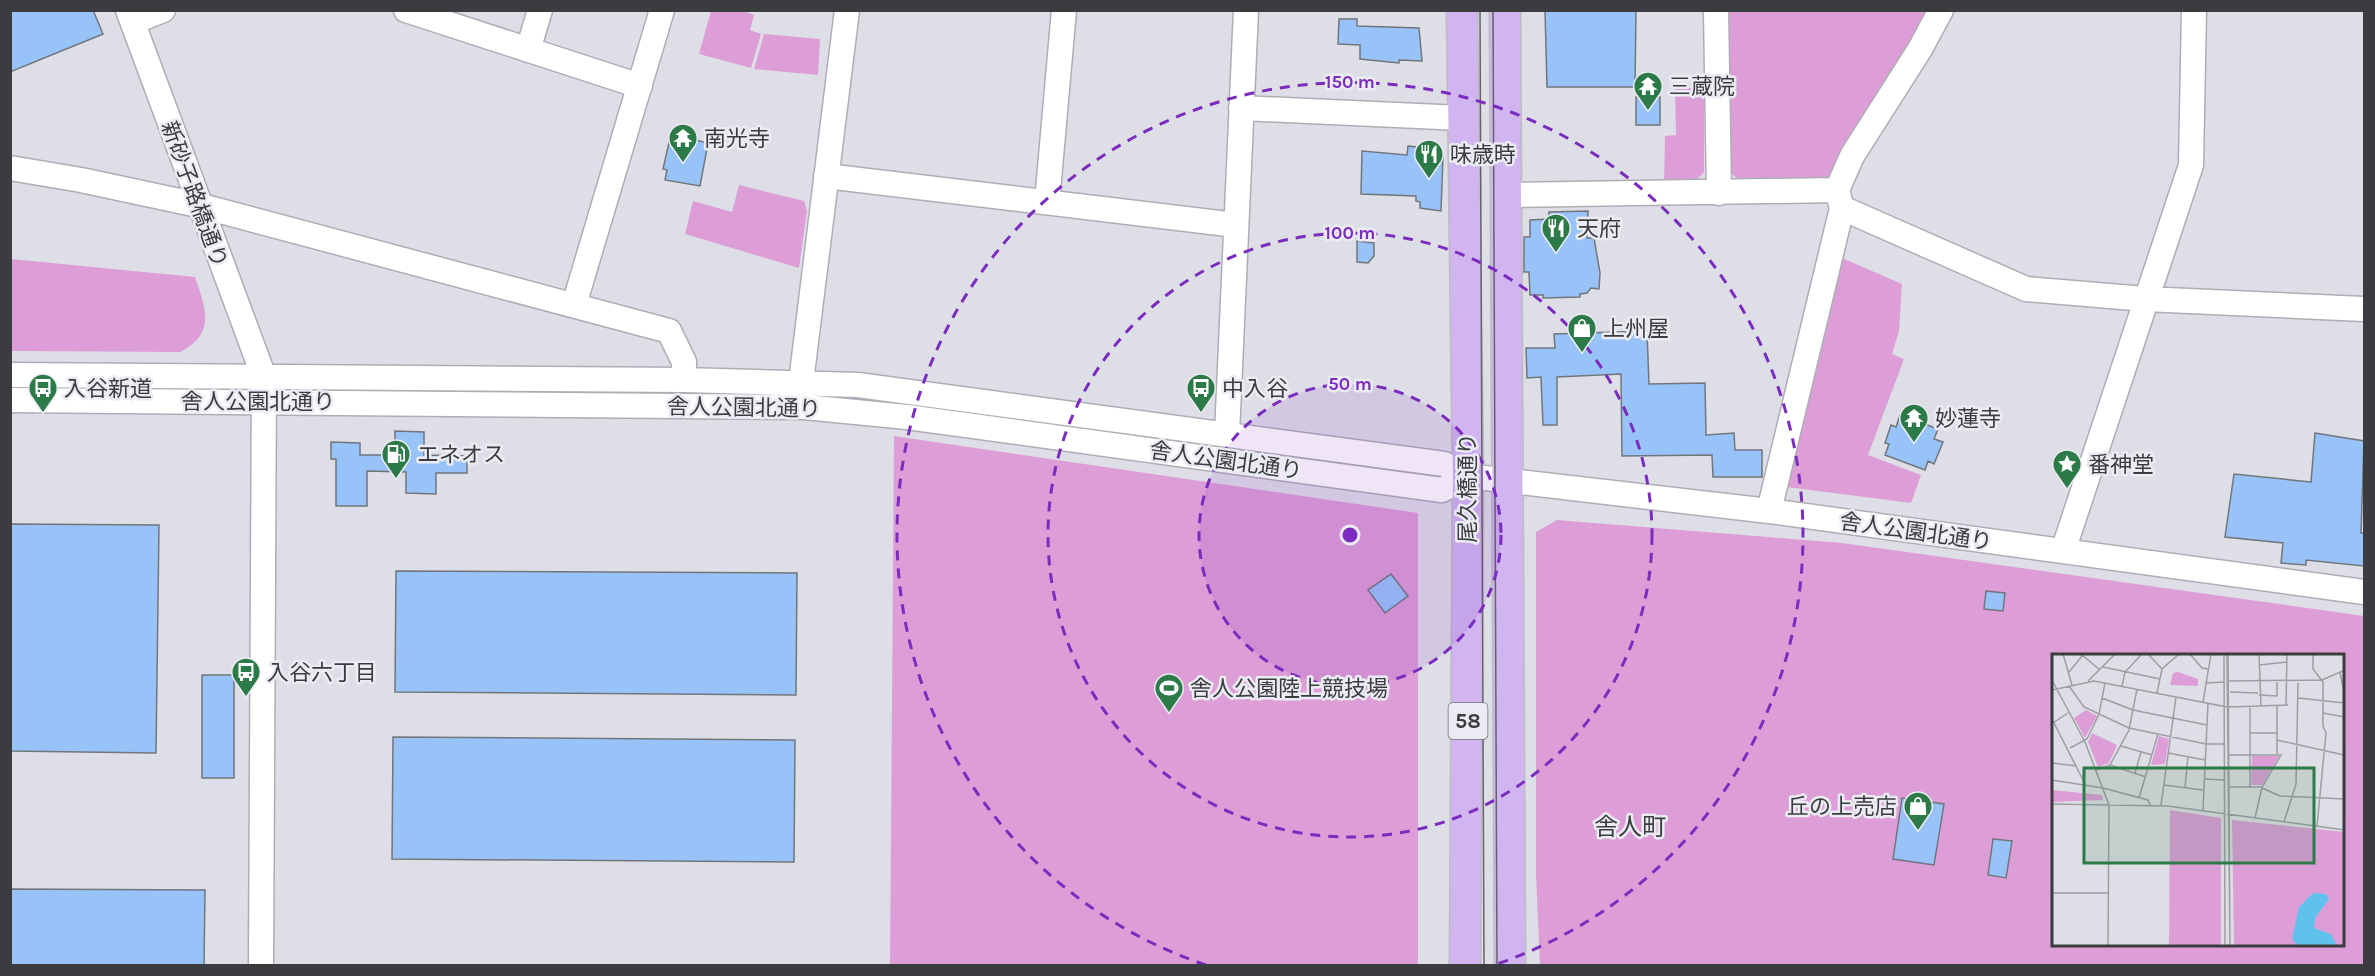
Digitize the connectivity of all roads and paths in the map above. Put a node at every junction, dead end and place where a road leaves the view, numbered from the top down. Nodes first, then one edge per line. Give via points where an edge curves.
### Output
1 (163, 10) edge
2 (406, 10) edge
3 (540, 10) edge
4 (662, 10) edge
5 (848, 10) edge
6 (1064, 10) edge
7 (1246, 10) edge
8 (1462, 10) edge
9 (1505, 10) edge
10 (1716, 10) edge
11 (1941, 10) edge
12 (2194, 10) edge
13 (130, 16) edge
14 (528, 50) junction
15 (640, 86) junction
16 (1241, 108) junction
17 (1462, 118) junction
18 (13, 163) edge
19 (826, 176) junction
20 (1719, 193) junction
21 (1507, 195) junction
22 (1839, 199) junction
23 (1047, 202) junction
24 (198, 206) junction
25 (1236, 225) junction
26 (2145, 299) junction
27 (574, 305) junction
28 (2364, 309) edge
29 (10, 375) edge
30 (264, 377) junction
31 (684, 380) junction
32 (801, 382) junction
33 (10, 400) edge
34 (264, 401) junction
35 (1227, 434) junction
36 (1468, 476) junction
37 (1507, 480) junction
38 (1769, 511) junction
39 (2063, 551) junction
40 (2364, 592) edge
41 (261, 966) edge
42 (1465, 966) edge
43 (1510, 966) edge

1 - 13 street
2 - 14 street
3 - 14 street
4 - 15 street
5 - 19 street
6 - 23 street
7 - 16 street
8 - 17 main road, 尾久橋通り / 58
9 - 21 main road, 尾久橋通り / 58
10 - 20 street
11 - 22 street via 1852,156
12 - 26 street via 2191,165
13 - 24 street, 新砂子路橋通り
14 - 15 street
15 - 27 street
16 - 17 street
16 - 25 street
17 - 36 main road, 尾久橋通り / 58
18 - 24 street
19 - 23 street
19 - 32 street
20 - 21 street
20 - 22 street
21 - 37 main road, 尾久橋通り / 58
22 - 26 street via 2026,289
22 - 38 street
23 - 25 street
24 - 27 street
24 - 30 street, 新砂子路橋通り
25 - 35 street
26 - 28 street
26 - 39 street
27 - 31 street via 669,331 684,362
29 - 30 street, 舎人公園北通り
30 - 31 street, 舎人公園北通り
30 - 34 street
31 - 32 street, 舎人公園北通り
32 - 35 street, 舎人公園北通り via 924,393
33 - 34 street, 舎人公園北通り
34 - 36 street, 舎人公園北通り via 804,407 930,420 1442,490
34 - 41 street
35 - 36 street, 舎人公園北通り via 1444,464
36 - 37 street, 舎人公園北通り
36 - 42 main road, 尾久橋通り / 58
37 - 38 street, 舎人公園北通り
37 - 43 main road, 尾久橋通り / 58
38 - 39 street, 舎人公園北通り
39 - 40 street, 舎人公園北通り

